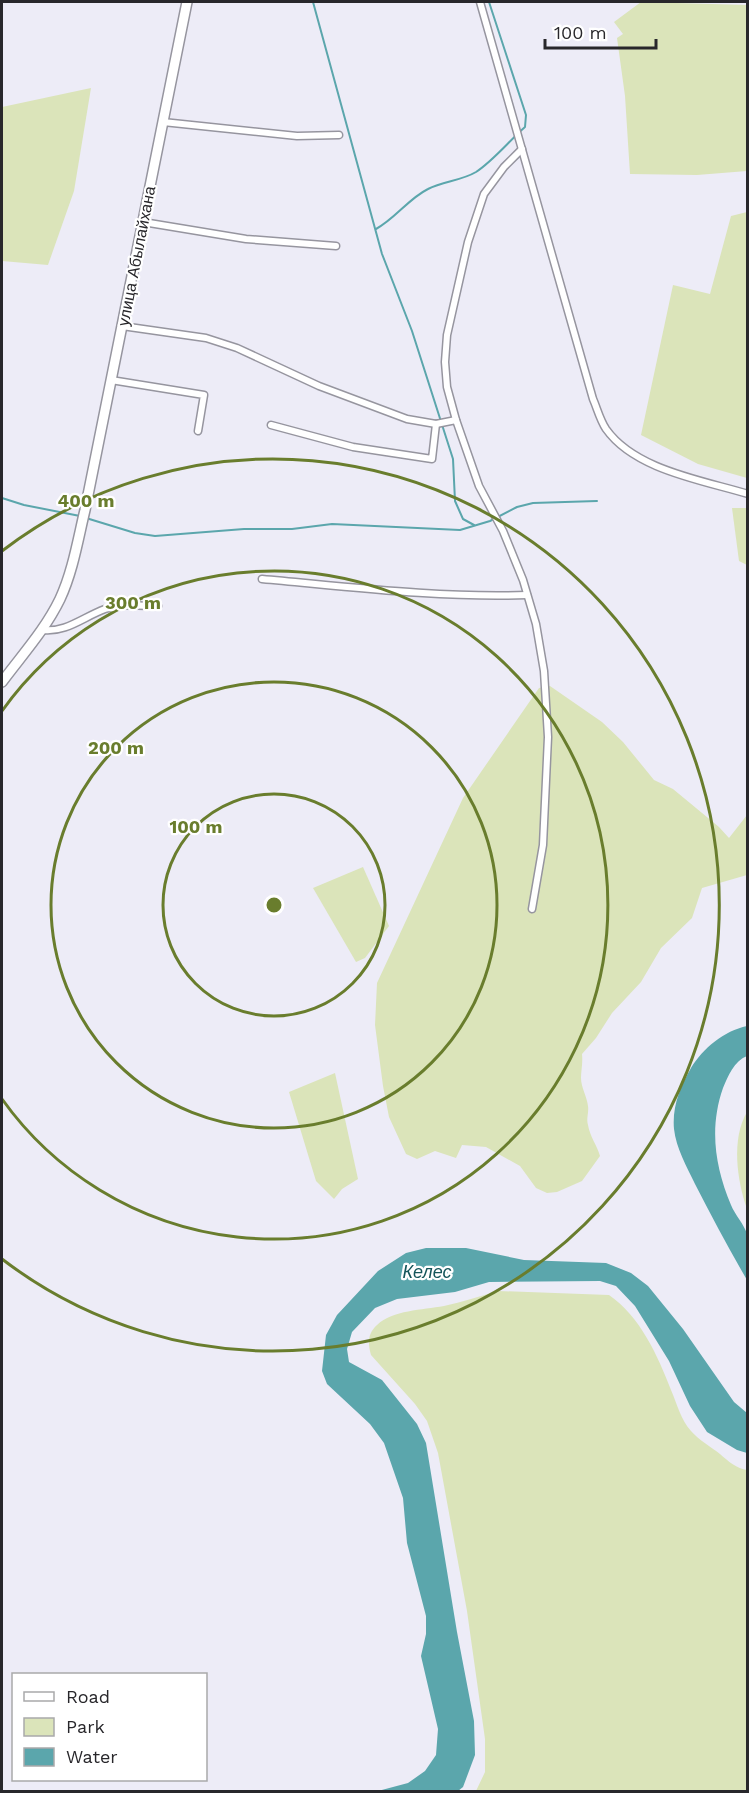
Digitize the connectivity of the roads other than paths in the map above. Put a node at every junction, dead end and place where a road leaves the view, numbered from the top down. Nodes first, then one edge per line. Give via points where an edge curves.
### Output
1 (187, 2) edge
2 (480, 2) edge
3 (163, 122) junction
4 (339, 135) dead end
5 (522, 149) junction
6 (143, 222) junction
7 (336, 246) dead end
8 (122, 326) junction
9 (111, 380) junction
10 (456, 420) junction
11 (271, 424) dead end
12 (436, 424) junction
13 (198, 431) dead end
14 (747, 494) edge
15 (262, 579) dead end
16 (527, 595) junction
17 (158, 606) dead end
18 (42, 630) junction
19 (2, 682) edge
20 (532, 909) dead end

1 - 3 main road, улица Абылайхана
2 - 5 street
3 - 4 street via 297,136
3 - 6 main road, улица Абылайхана
5 - 10 street via 484,194 468,242 447,335 445,362
5 - 14 street via 593,399 605,427 631,453 655,466
6 - 7 street via 246,239
6 - 8 main road, улица Абылайхана
8 - 9 main road, улица Абылайхана
8 - 12 street via 206,338 407,419
9 - 13 street via 204,395
9 - 18 main road, улица Абылайхана via 82,524 60,599
10 - 12 street
10 - 16 street
11 - 12 street via 353,447 432,459
15 - 16 street via 415,593
16 - 20 street via 544,671 548,737 543,845
17 - 18 street via 106,609 61,630
18 - 19 main road, улица Абылайхана

